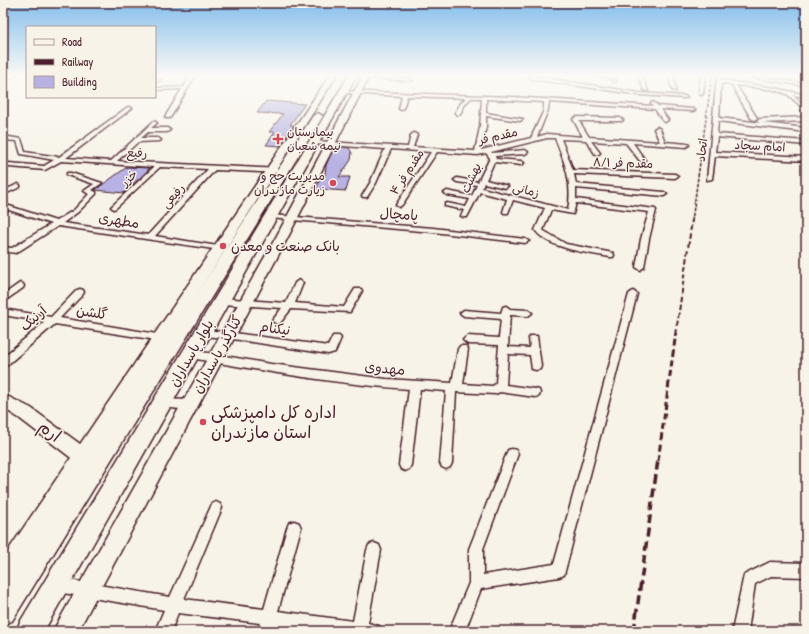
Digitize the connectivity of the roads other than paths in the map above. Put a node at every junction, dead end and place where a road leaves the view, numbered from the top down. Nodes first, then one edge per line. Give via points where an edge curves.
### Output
1 (176, 105) edge
2 (316, 105) edge
3 (333, 105) edge
4 (340, 105) edge
5 (402, 105) edge
6 (463, 105) edge
7 (484, 105) edge
8 (547, 105) edge
9 (618, 105) edge
10 (717, 105) edge
11 (746, 105) edge
12 (655, 107) junction
13 (130, 108) dead end
14 (401, 109) dead end
15 (693, 110) dead end
16 (458, 113) dead end
17 (485, 114) junction
18 (168, 117) dead end
19 (754, 118) dead end
20 (520, 119) dead end
21 (716, 119) junction
22 (806, 119) edge
23 (620, 120) dead end
24 (665, 120) dead end
25 (154, 123) dead end
26 (758, 125) junction
27 (658, 129) dead end
28 (147, 130) junction
29 (166, 130) dead end
30 (806, 130) edge
31 (414, 135) dead end
32 (714, 135) junction
33 (557, 136) junction
34 (3, 138) edge
35 (587, 138) junction
36 (533, 139) junction
37 (137, 140) junction
38 (158, 140) dead end
39 (628, 141) junction
40 (322, 142) junction
41 (663, 143) junction
42 (806, 143) edge
43 (686, 145) dead end
44 (389, 147) junction
45 (410, 148) junction
46 (435, 150) junction
47 (525, 152) dead end
48 (478, 153) junction
49 (598, 153) dead end
50 (712, 154) junction
51 (489, 155) junction
52 (60, 159) junction
53 (806, 159) edge
54 (642, 160) dead end
55 (112, 163) junction
56 (521, 163) dead end
57 (9, 165) dead end
58 (159, 165) junction
59 (213, 168) junction
60 (276, 171) junction
61 (571, 172) junction
62 (68, 174) dead end
63 (675, 176) dead end
64 (709, 179) dead end
65 (457, 180) dead end
66 (480, 185) junction
67 (18, 186) dead end
68 (505, 186) dead end
69 (574, 186) junction
70 (3, 193) edge
71 (448, 193) dead end
72 (664, 194) dead end
73 (365, 196) dead end
74 (511, 197) junction
75 (474, 198) junction
76 (574, 201) junction
77 (399, 205) dead end
78 (446, 205) dead end
79 (3, 206) edge
80 (114, 207) dead end
81 (549, 207) junction
82 (506, 212) dead end
83 (271, 217) junction
84 (292, 218) junction
85 (57, 224) junction
86 (150, 238) junction
87 (525, 241) dead end
88 (3, 249) edge
89 (226, 249) junction
90 (610, 255) dead end
91 (640, 267) dead end
92 (299, 283) dead end
93 (20, 286) dead end
94 (358, 291) dead end
95 (80, 292) dead end
96 (633, 294) dead end
97 (3, 299) edge
98 (221, 301) junction
99 (245, 302) junction
100 (289, 306) junction
101 (3, 312) edge
102 (506, 312) junction
103 (464, 313) dead end
104 (528, 313) dead end
105 (53, 320) junction
106 (277, 321) dead end
107 (202, 333) junction
108 (227, 335) junction
109 (336, 338) dead end
110 (534, 338) dead end
111 (169, 339) junction
112 (468, 340) dead end
113 (504, 346) junction
114 (463, 349) dead end
115 (535, 352) junction
116 (191, 354) junction
117 (215, 358) junction
118 (3, 363) edge
119 (536, 366) dead end
120 (415, 385) junction
121 (454, 387) junction
122 (499, 388) junction
123 (535, 393) dead end
124 (3, 400) edge
125 (162, 402) junction
126 (189, 405) junction
127 (512, 454) dead end
128 (89, 461) junction
129 (446, 463) dead end
130 (405, 465) dead end
131 (216, 508) dead end
132 (294, 528) dead end
133 (374, 550) dead end
134 (806, 570) edge
135 (3, 577) edge
136 (476, 583) junction
137 (55, 585) junction
138 (88, 589) junction
139 (174, 604) junction
140 (3, 612) edge
141 (267, 624) edge
142 (359, 630) edge
143 (29, 631) edge
144 (64, 631) edge
145 (163, 631) edge
146 (374, 631) edge
147 (456, 631) edge
148 (740, 631) edge

1 - 18 street
2 - 60 main road
3 - 60 highway, بلوار پاسداران
4 - 40 highway, بلوار پاسداران
5 - 14 street
6 - 16 street
7 - 17 street
8 - 36 street
9 - 12 street
10 - 21 street, اتحاد
11 - 19 street
12 - 15 street
12 - 24 street
13 - 52 street
17 - 20 street
17 - 48 street
21 - 26 street
21 - 32 street, اتحاد
22 - 26 street via 755,121
23 - 35 street via 576,118
25 - 28 street
26 - 30 street
27 - 41 street
28 - 29 street
28 - 37 street
31 - 45 street
32 - 42 street
32 - 50 street, اتحاد
33 - 35 street, مقدم فر
33 - 36 street, مقدم فر
33 - 61 street
34 - 52 street, رفیع via 19,140 23,153
35 - 39 street, مقدم فر
35 - 49 street
36 - 51 street, مقدم فر
37 - 38 street
37 - 55 street
39 - 41 street, مقدم فر
39 - 54 street
40 - 44 street, مقدم فر
40 - 83 highway, بلوار پاسداران
40 - 84 main road, کنارگذر پاسداران
41 - 43 street, مقدم فر
44 - 45 street, مقدم فر
44 - 73 street
45 - 46 street, مقدم فر
46 - 48 street, مقدم فر
46 - 77 street, مقدم فر ۴
47 - 51 street
48 - 51 street, مقدم فر
50 - 53 street, امام سجاد
50 - 64 street, اتحاد
51 - 56 street
51 - 66 street, بهشت
52 - 55 street, رفیع
52 - 57 street via 45,168
55 - 58 street, رفیع
58 - 59 street, رفیع
58 - 80 street, خزر
59 - 60 street, رفیع
59 - 86 street, رفیعی
60 - 89 highway, بلوار پاسداران
61 - 63 street, مقدم فر ۸/۱
61 - 69 street
62 - 85 street via 99,183 87,191 94,193
65 - 66 street
66 - 68 street
66 - 74 street, زمانی
66 - 75 street, بهشت
67 - 70 street
69 - 72 street
69 - 76 street
71 - 75 street
74 - 81 street, زمانی
74 - 82 street
75 - 78 street, بهشت via 467,212
76 - 81 street, زمانی via 571,213
76 - 91 street via 653,210
79 - 85 street, مطهری
81 - 90 street via 541,233 564,246
83 - 84 street, پامچال
83 - 98 highway, بلوار پاسداران
84 - 87 street, پامچال
84 - 99 main road, کنارگذر پاسداران
85 - 86 street, مطهری
85 - 88 street via 13,251
86 - 89 street, مطهری
89 - 111 highway, بلوار پاسداران
92 - 100 street
93 - 97 street
94 - 100 street via 347,310
95 - 105 street, آرنیک
96 - 136 street via 559,570
98 - 99 street
98 - 107 highway, بلوار پاسداران
99 - 100 street
99 - 108 main road, کنارگذر پاسداران
100 - 106 street
101 - 105 street, گلشن
102 - 103 street
102 - 104 street
102 - 113 street
105 - 111 street, گلشن
105 - 118 street, آرنیک
107 - 108 street, نیکنام
107 - 116 highway, بلوار پاسداران
108 - 109 street, نیکنام via 328,350 332,349
108 - 117 main road, کنارگذر پاسداران
110 - 115 street
111 - 128 highway, بلوار پاسداران
112 - 113 street
113 - 115 street
113 - 122 street
114 - 121 street
115 - 119 street
116 - 117 street, مهدوی
116 - 125 highway, بلوار پاسداران
117 - 120 street, مهدوی via 271,368
117 - 126 main road, کنارگذر پاسداران
120 - 121 street, مهدوی
120 - 130 street
121 - 122 street, مهدوی via 495,390
121 - 129 street
122 - 123 street, مهدوی
124 - 128 main road, ارم via 25,413
125 - 126 street
125 - 137 highway, بلوار پاسداران
126 - 138 main road, کنارگذر پاسداران
127 - 136 street via 476,549
128 - 135 main road
128 - 140 highway, بلوار پاسداران
131 - 139 street
132 - 141 street
133 - 142 street
134 - 148 street via 770,569 749,580
136 - 147 street
137 - 138 street
137 - 143 highway, بلوار پاسداران
138 - 139 street
138 - 144 main road, کنارگذر پاسداران
139 - 141 street
139 - 145 street
141 - 142 street
142 - 146 street

